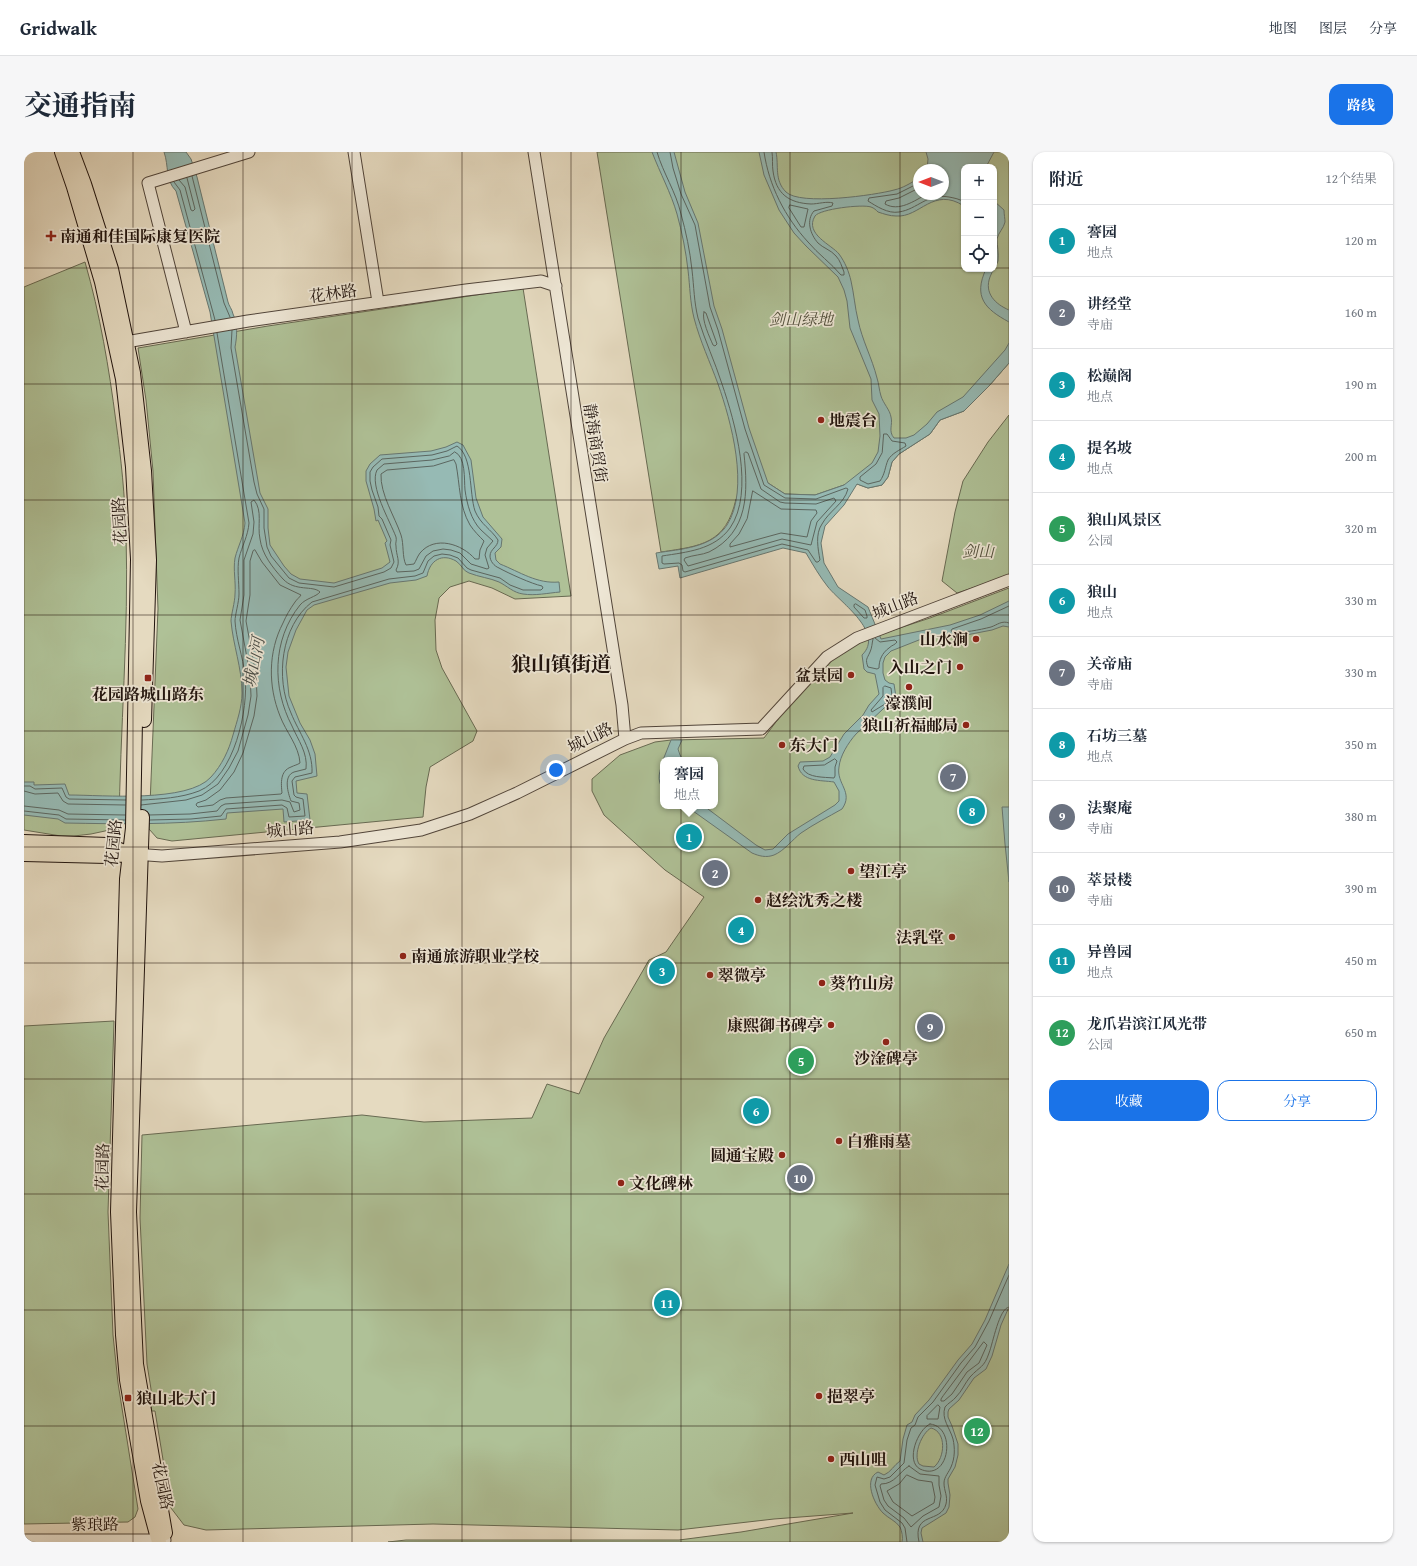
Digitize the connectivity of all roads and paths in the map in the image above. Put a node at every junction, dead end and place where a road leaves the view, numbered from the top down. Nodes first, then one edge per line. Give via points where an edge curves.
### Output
1 (62, 152) edge
2 (72, 152) edge
3 (249, 152) edge
4 (354, 152) edge
5 (534, 152) edge
6 (556, 286) junction
7 (378, 302) junction
8 (186, 332) junction
9 (121, 342) junction
10 (1009, 580) edge
11 (625, 739) junction
12 (24, 842) edge
13 (24, 854) edge
14 (135, 854) junction
15 (24, 1540) edge
16 (162, 1541) edge

1 - 9 main road, 花园路
2 - 9 main road, 花园路 via 111,269
3 - 8 street via 148,183
4 - 7 street
5 - 6 street, 静海商贸街
6 - 7 street, 花林路 via 541,281
6 - 11 street, 静海商贸街 via 622,705
7 - 8 street, 花林路
8 - 9 street, 花林路
9 - 14 main road, 花园路 via 133,467 138,559 138,828
10 - 11 street, 城山路 via 857,638 827,657 761,729 641,733
11 - 14 street, 城山路 via 470,814 421,830 340,842 162,856
12 - 14 main road, 城山路 via 107,845
13 - 14 main road, 城山路
14 - 16 main road, 花园路 via 126,879 118,1220 127,1380 148,1501
15 - 16 street, 紫琅路

